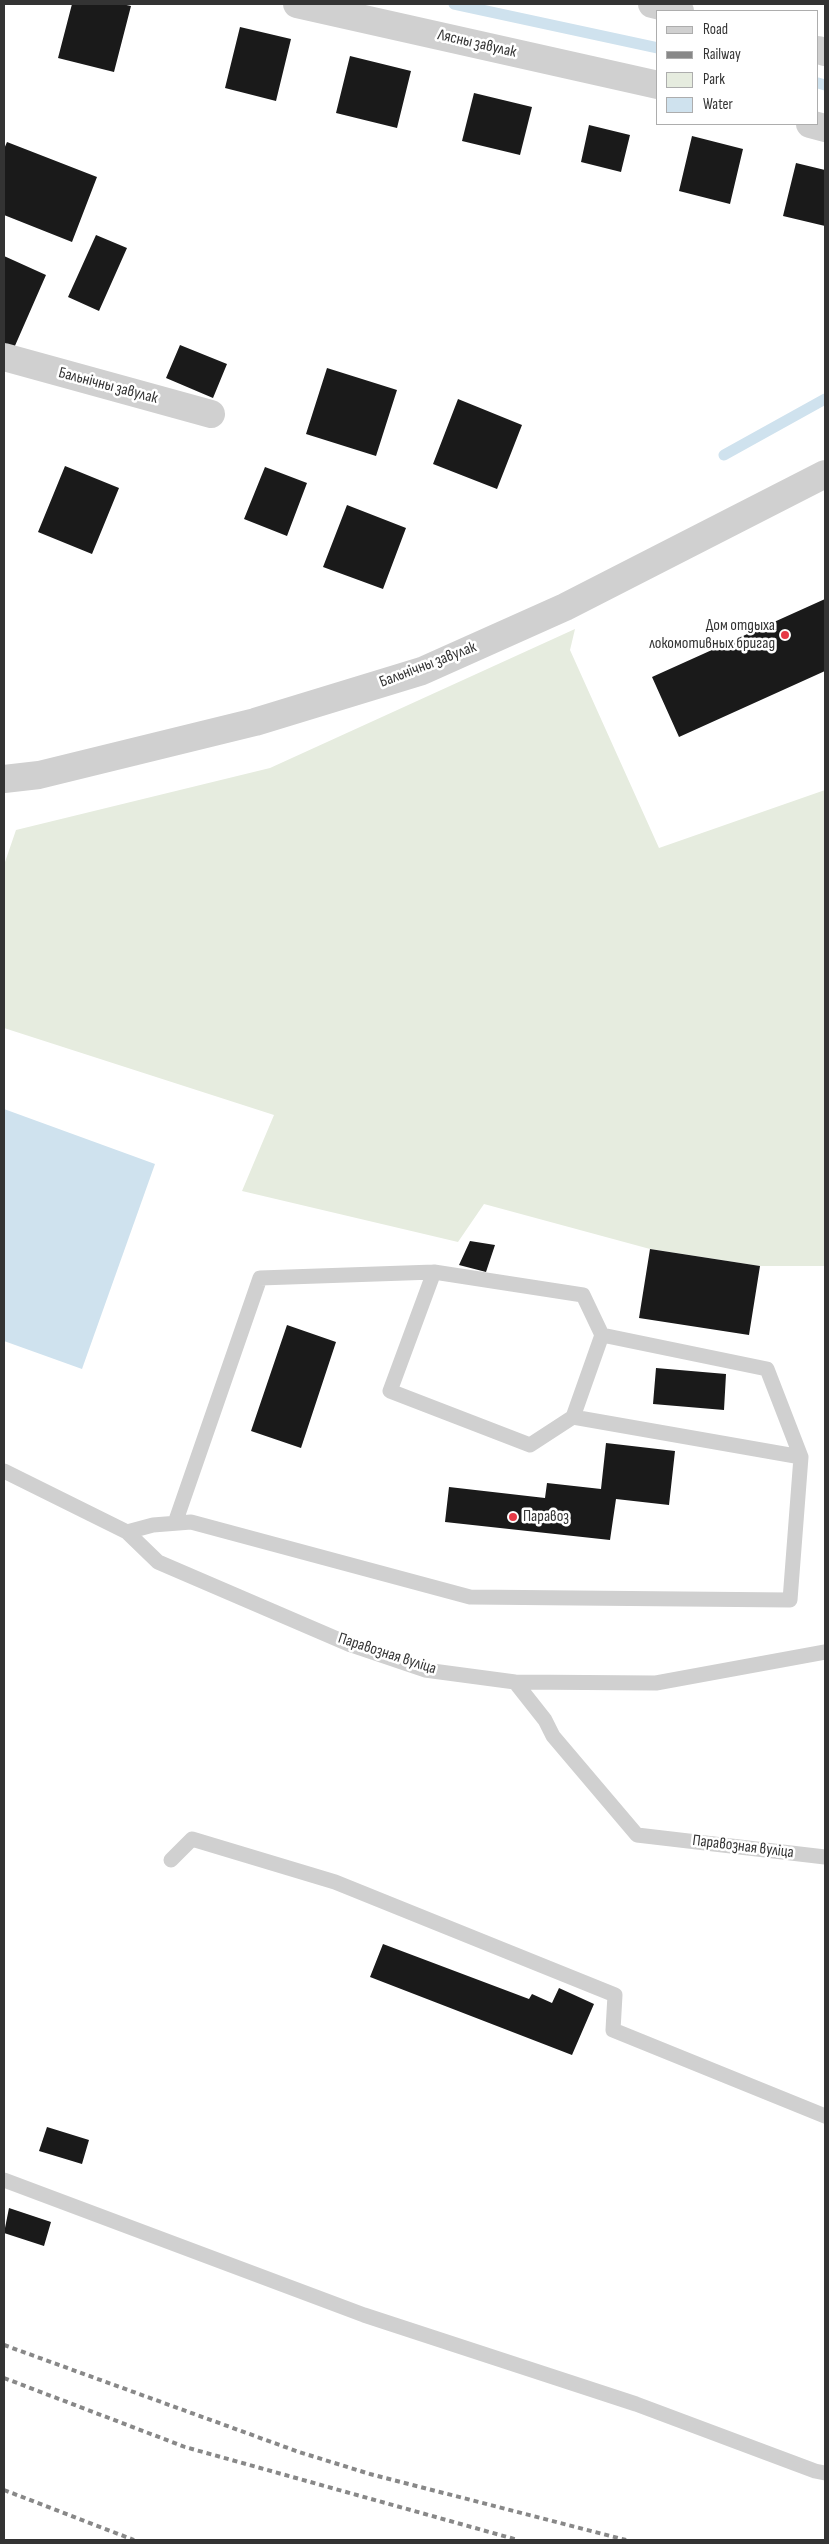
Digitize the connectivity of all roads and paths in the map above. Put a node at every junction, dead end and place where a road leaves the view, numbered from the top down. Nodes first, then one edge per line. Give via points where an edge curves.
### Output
1 (297, 4) edge
2 (656, 85) edge
3 (4, 357) edge
4 (211, 414) dead end
5 (825, 474) edge
6 (4, 778) edge
7 (434, 1272) junction
8 (602, 1335) junction
9 (574, 1417) junction
10 (801, 1457) junction
11 (4, 1471) edge
12 (175, 1523) junction
13 (127, 1532) junction
14 (825, 1652) edge
15 (515, 1682) junction
16 (825, 1857) edge
17 (171, 1860) dead end
18 (825, 2116) edge
19 (4, 2180) edge
20 (825, 2473) edge

1 - 2 street, Лясны завулак
3 - 4 street, Бальнічны завулак
5 - 6 street, Бальнічны завулак via 564,608 422,671 255,722 40,775
7 - 8 lane via 583,1295
7 - 9 lane via 390,1391 530,1445
7 - 12 lane via 260,1278
8 - 9 lane
8 - 10 lane via 767,1369
9 - 10 lane
10 - 12 lane via 790,1600 470,1597 191,1522
11 - 13 lane, Паравозная вуліца
12 - 13 lane
13 - 15 lane, Паравозная вуліца via 158,1562 351,1645 424,1670
14 - 15 lane via 656,1683
15 - 16 lane, Паравозная вуліца via 545,1720 553,1736 637,1835
17 - 18 lane via 192,1838 335,1882 615,1995 613,2030
19 - 20 lane via 364,2315 636,2404

